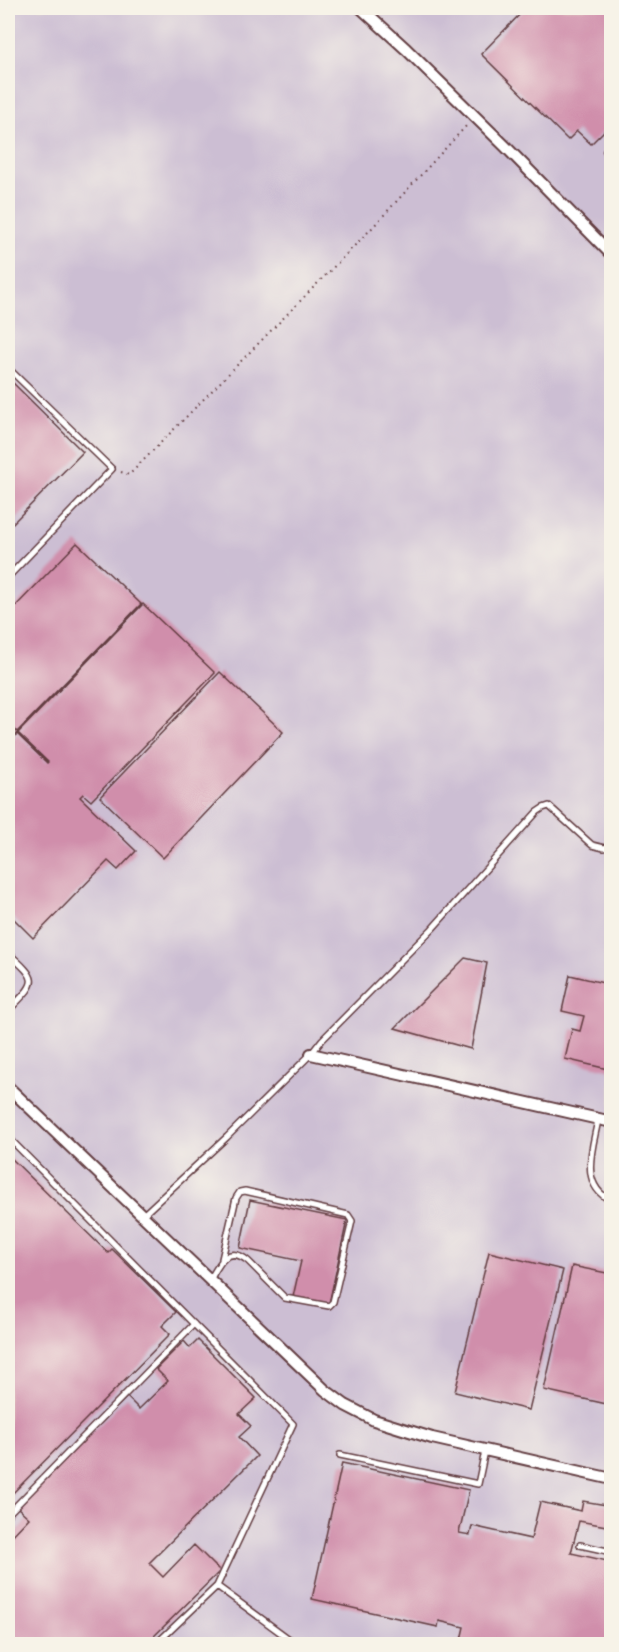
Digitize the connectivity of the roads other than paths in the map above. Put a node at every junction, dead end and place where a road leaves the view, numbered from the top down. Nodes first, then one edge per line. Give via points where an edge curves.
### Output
1 (361, 8) edge
2 (606, 151) dead end
3 (612, 156) edge
4 (611, 253) edge
5 (8, 368) edge
6 (8, 577) edge
7 (612, 845) edge
8 (8, 953) edge
9 (8, 1011) edge
10 (311, 1054) junction
11 (8, 1087) edge
12 (598, 1119) junction
13 (612, 1122) edge
14 (8, 1137) edge
15 (612, 1201) edge
16 (142, 1216) junction
17 (222, 1259) junction
18 (210, 1280) junction
19 (194, 1324) junction
20 (485, 1451) junction
21 (340, 1455) dead end
22 (612, 1479) edge
23 (8, 1514) edge
24 (580, 1545) dead end
25 (612, 1552) edge
26 (217, 1586) junction
27 (156, 1644) edge
28 (296, 1644) edge

1 - 4 street
2 - 3 lane
5 - 6 lane via 112,469
7 - 10 lane via 592,845 549,806 537,812 432,929
8 - 9 lane via 32,978 31,986
10 - 12 street
10 - 16 lane
11 - 16 street
12 - 13 street
12 - 15 lane via 591,1181
14 - 19 lane
16 - 18 street
17 - 17 lane via 228,1255 243,1256 285,1298 329,1306 352,1221 348,1215 240,1192
17 - 18 lane
18 - 20 street via 345,1406 374,1420
19 - 23 lane
19 - 26 lane via 293,1424
20 - 21 lane via 478,1484
20 - 22 street
24 - 25 lane
26 - 27 lane
26 - 28 lane

